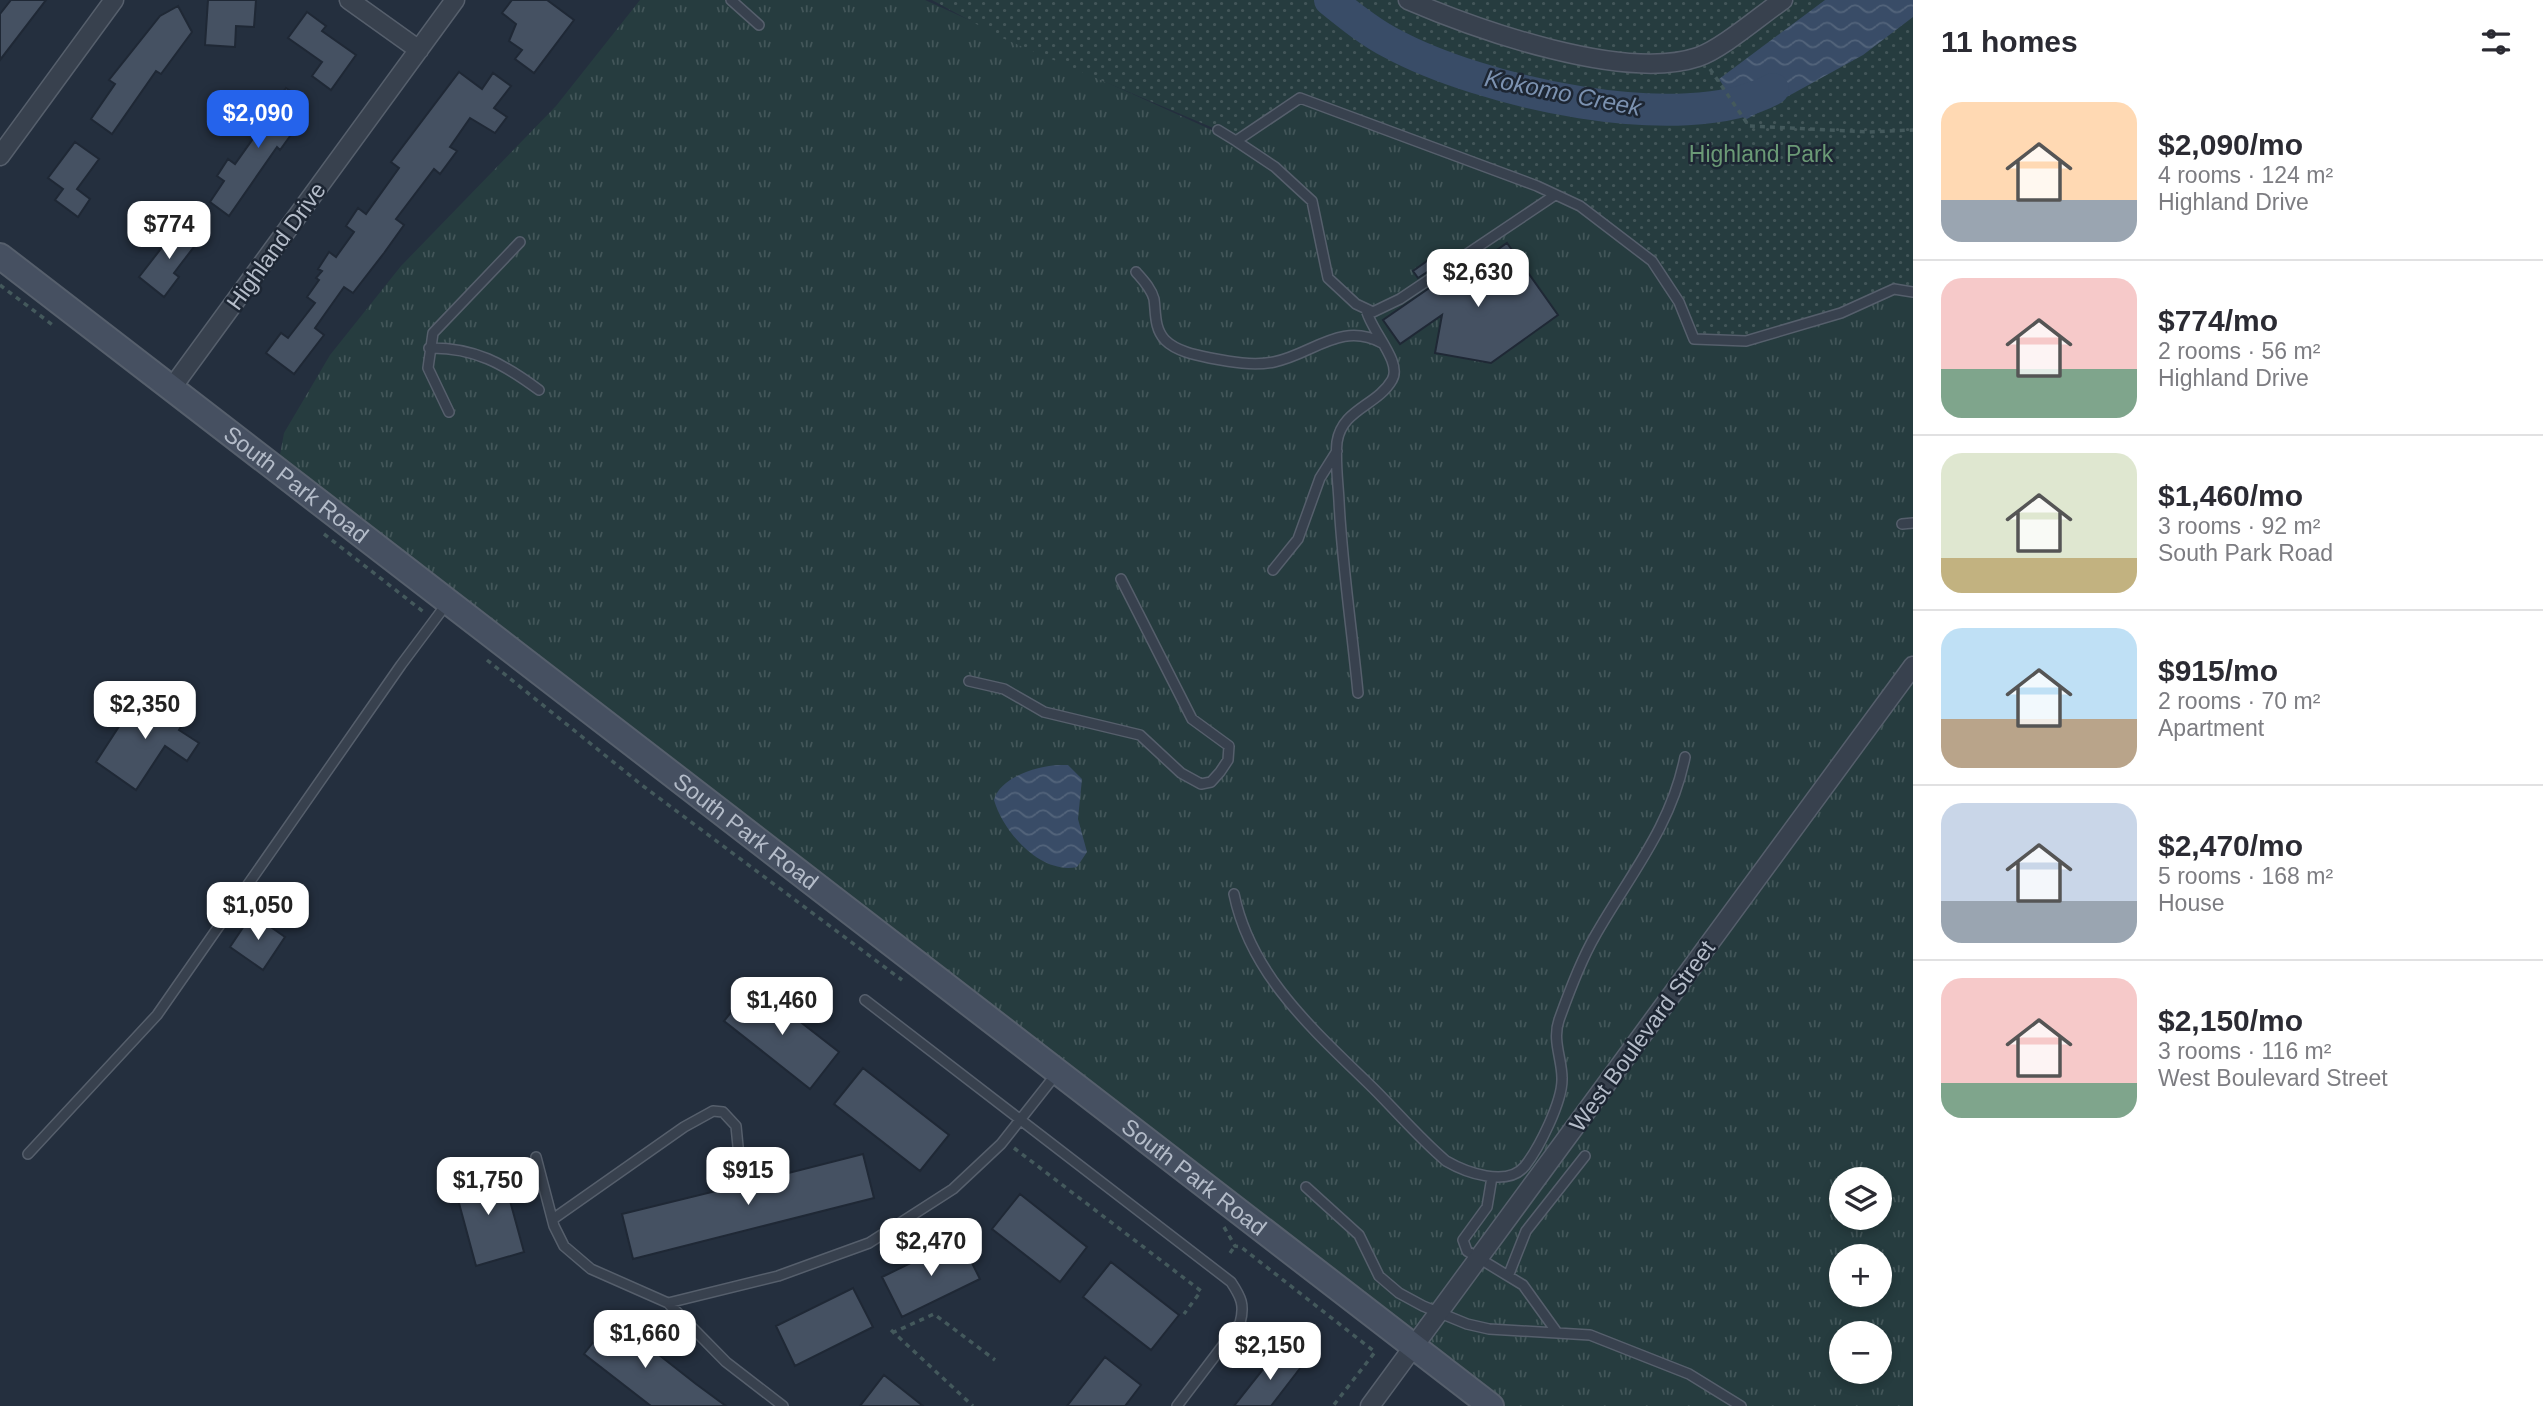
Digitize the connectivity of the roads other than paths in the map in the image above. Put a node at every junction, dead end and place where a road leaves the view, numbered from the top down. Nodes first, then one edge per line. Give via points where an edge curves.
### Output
1 (114, 0) edge
2 (349, 0) edge
3 (455, 0) edge
4 (731, 0) edge
5 (1408, 0) edge
6 (1783, 0) edge
7 (759, 25) dead end
8 (419, 50) junction
9 (1218, 130) dead end
10 (1236, 141) junction
11 (0, 156) edge
12 (1555, 195) junction
13 (520, 242) dead end
14 (0, 256) edge
15 (1136, 272) dead end
16 (1913, 292) edge
17 (1366, 309) junction
18 (1383, 344) junction
19 (429, 348) junction
20 (171, 389) junction
21 (539, 390) dead end
22 (449, 412) dead end
23 (1337, 451) junction
24 (1913, 523) edge
25 (1902, 524) dead end
26 (1273, 570) dead end
27 (1121, 579) dead end
28 (448, 603) junction
29 (1913, 666) edge
30 (970, 681) dead end
31 (1358, 693) dead end
32 (1685, 757) dead end
33 (1234, 894) dead end
34 (866, 1000) dead end
35 (1059, 1071) junction
36 (1021, 1119) junction
37 (28, 1154) dead end
38 (1585, 1156) dead end
39 (536, 1157) dead end
40 (1492, 1177) junction
41 (742, 1187) dead end
42 (1306, 1187) dead end
43 (553, 1220) junction
44 (1479, 1258) junction
45 (1509, 1274) junction
46 (668, 1303) junction
47 (1440, 1312) junction
48 (1556, 1331) junction
49 (1416, 1346) junction
50 (783, 1406) edge
51 (1177, 1406) edge
52 (1370, 1406) edge
53 (1491, 1406) edge
54 (1741, 1406) edge

1 - 11 street
2 - 8 street
3 - 8 street, Highland Drive
4 - 7 lane
5 - 6 street via 1464,24 1537,46 1631,63 1700,56
8 - 20 street, Highland Drive
9 - 10 lane
10 - 12 lane via 1300,98
10 - 17 lane via 1275,167 1312,201 1328,278
12 - 16 lane via 1580,206 1652,261 1679,302 1694,339 1746,341 1841,313 1894,289
12 - 17 lane via 1399,299 1373,312
13 - 19 lane via 433,333
14 - 20 street, South Park Road
15 - 18 lane via 1154,298 1154,315 1166,340 1191,355 1255,364 1277,361 1340,336 1371,338
17 - 18 lane
18 - 23 lane via 1396,369 1393,379 1380,395 1349,416 1340,428
19 - 21 lane via 486,357
19 - 22 lane via 428,368
20 - 28 street, South Park Road
23 - 26 lane via 1320,478 1298,539
23 - 31 lane via 1341,541
24 - 25 lane
27 - 30 lane via 1192,719 1229,747 1228,760 1211,782 1192,781 1152,744 1126,729 1044,712 1004,689
28 - 35 street, South Park Road
28 - 37 lane via 157,1015
29 - 44 street, West Boulevard Street
32 - 40 lane via 1672,807 1593,940 1562,1012 1557,1043 1560,1096 1549,1120 1524,1167 1512,1175
33 - 40 lane via 1248,941 1310,1028 1446,1161 1461,1170
34 - 36 lane
35 - 36 lane
35 - 49 street, South Park Road
36 - 46 lane via 953,1189 869,1243 778,1276
36 - 51 lane via 1231,1282 1241,1298 1240,1323
38 - 45 lane via 1526,1231
39 - 43 lane
40 - 44 lane via 1487,1207 1463,1240 1467,1251
41 - 43 lane via 736,1126 723,1112 713,1111
42 - 47 lane via 1359,1235 1379,1276 1399,1293
43 - 46 lane via 564,1246 591,1269
44 - 45 lane
44 - 47 street, West Boulevard Street
45 - 48 lane
46 - 50 lane via 726,1362
47 - 48 lane via 1489,1329
47 - 49 street, West Boulevard Street
48 - 54 lane via 1590,1335 1689,1374
49 - 52 street, West Boulevard Street
49 - 53 street, South Park Road

